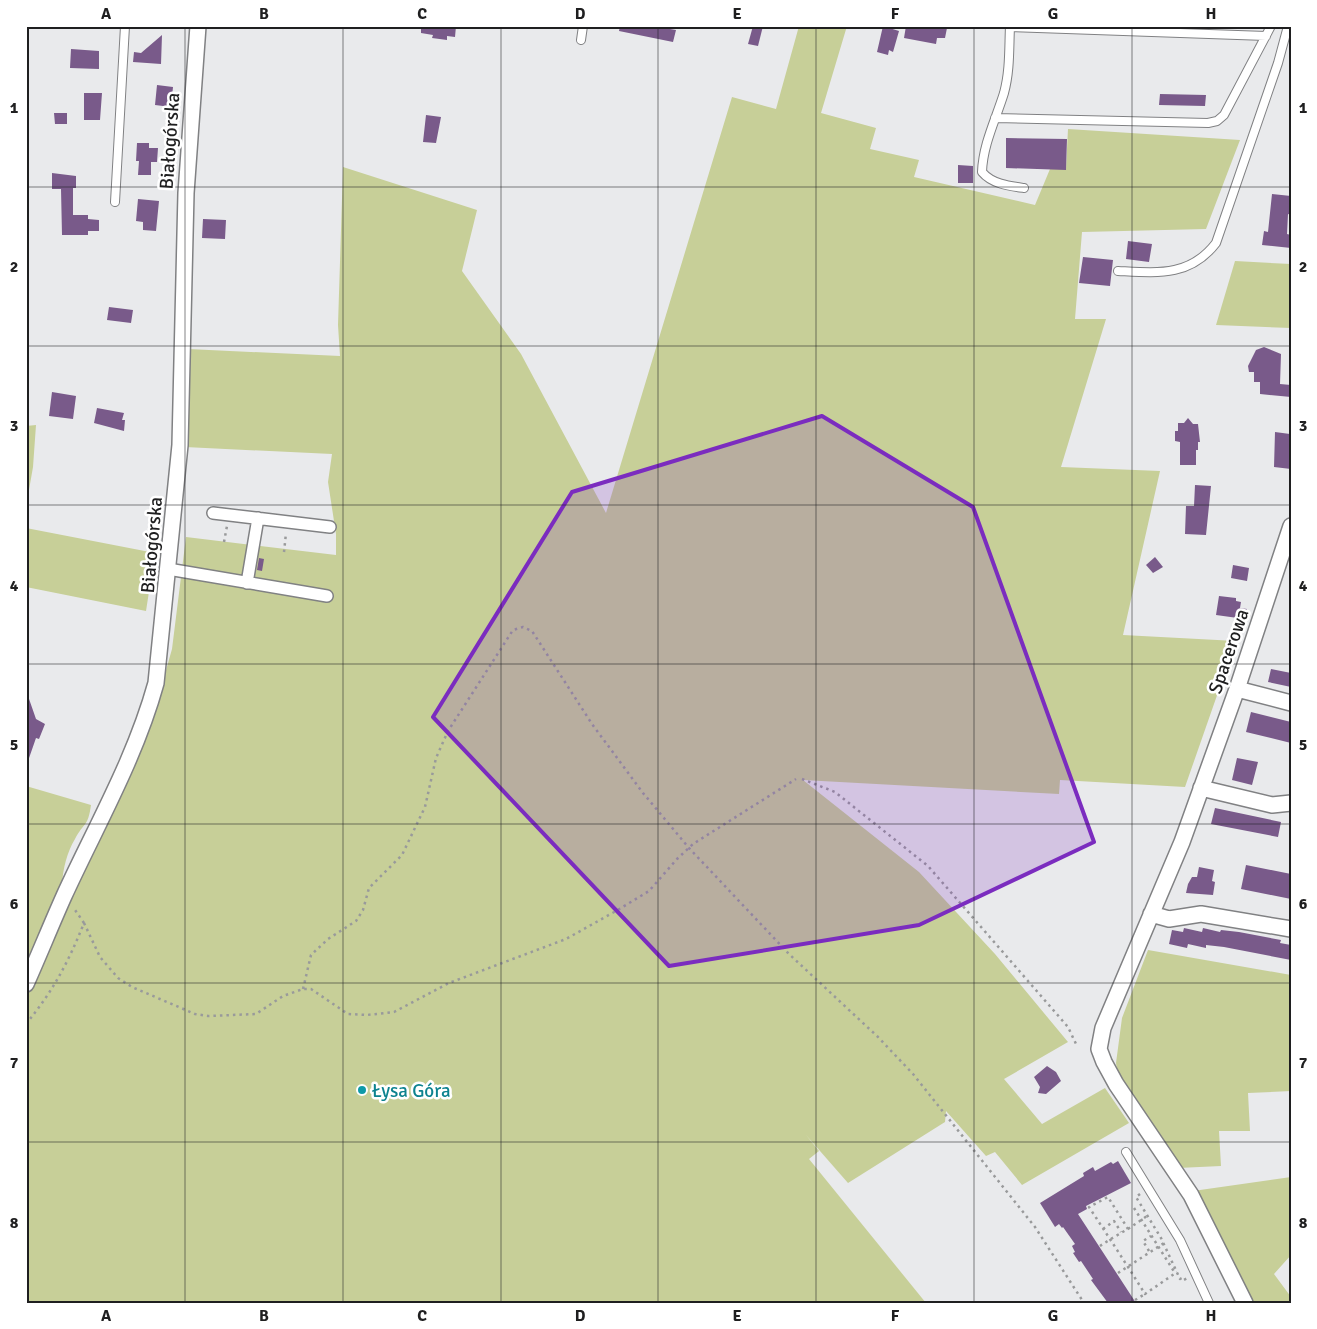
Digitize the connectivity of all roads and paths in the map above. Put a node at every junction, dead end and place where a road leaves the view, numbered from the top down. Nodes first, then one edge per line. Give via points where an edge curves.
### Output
1 (124, 26) edge
2 (198, 26) edge
3 (583, 26) edge
4 (1271, 26) edge
5 (1288, 26) edge
6 (1010, 27) edge
7 (1266, 36) junction
8 (581, 40) dead end
9 (995, 118) junction
10 (1024, 188) dead end
11 (115, 202) dead end
12 (1118, 271) dead end
13 (213, 512) dead end
14 (229, 514) junction
15 (258, 518) junction
16 (288, 522) junction
17 (1291, 526) edge
18 (330, 527) dead end
19 (224, 542) dead end
20 (284, 552) dead end
21 (168, 569) junction
22 (247, 583) junction
23 (327, 596) dead end
24 (1237, 689) junction
25 (1291, 703) edge
26 (796, 779) dead end
27 (802, 779) dead end
28 (1201, 788) junction
29 (1291, 803) edge
30 (689, 848) junction
31 (63, 897) junction
32 (1152, 914) junction
33 (84, 923) junction
34 (1291, 929) edge
35 (26, 984) edge
36 (303, 989) junction
37 (26, 1024) edge
38 (1076, 1044) dead end
39 (1126, 1152) dead end
40 (1141, 1189) dead end
41 (1134, 1208) dead end
42 (1147, 1216) junction
43 (1141, 1220) junction
44 (1103, 1229) junction
45 (1128, 1229) junction
46 (1121, 1232) junction
47 (1151, 1236) junction
48 (1110, 1240) junction
49 (1164, 1243) junction
50 (1100, 1246) dead end
51 (1158, 1246) junction
52 (1150, 1251) junction
53 (1128, 1267) junction
54 (1118, 1273) dead end
55 (1176, 1273) junction
56 (1188, 1284) dead end
57 (1145, 1294) junction
58 (1136, 1300) dead end
59 (1084, 1303) edge
60 (1210, 1303) edge
61 (1245, 1303) edge

1 - 11 lane
2 - 21 street, Białogórska via 186,193 183,393
3 - 8 lane
4 - 7 lane
5 - 12 lane via 1216,243 1206,256 1175,271
6 - 7 lane
6 - 9 lane via 1009,69
7 - 9 lane via 1224,115 1217,121
9 - 10 lane via 983,155 982,172 988,179
13 - 14 street
14 - 15 street
14 - 19 path
15 - 16 street
15 - 22 street
16 - 18 street
16 - 20 path
17 - 24 street, Spacerowa
21 - 22 street
21 - 31 street, Białogórska via 159,664 152,699 118,785
22 - 23 street
24 - 25 street
24 - 28 street, Spacerowa
26 - 30 path
27 - 38 path via 835,792 928,866 1068,1027
28 - 29 street via 1272,805
28 - 32 street, Spacerowa
30 - 36 path via 649,891 566,939 449,983 394,1012 367,1016 348,1014 311,989
30 - 36 path via 643,794 592,724 532,631 523,626 513,630 448,731 436,758 425,807 402,855 369,888 356,921 328,939 311,955
30 - 59 path via 789,954 913,1074 1035,1228
31 - 33 path
31 - 35 street, Białogórska
32 - 34 street via 1170,919 1201,914
32 - 61 street, Spacerowa via 1103,1028 1099,1049 1116,1084 1202,1214
33 - 36 path via 100,957 118,978 195,1014 256,1014 283,996
33 - 37 path via 54,990
39 - 60 lane via 1180,1240
40 - 42 path via 1136,1197
41 - 43 path
42 - 43 path
42 - 49 path
43 - 45 path
43 - 47 path
44 - 45 path via 1090,1207 1108,1197
44 - 46 path via 1114,1222
44 - 48 path
45 - 46 path
46 - 48 path
47 - 51 path
47 - 52 path via 1143,1240
48 - 50 path
48 - 53 path
49 - 51 path
49 - 55 path
51 - 52 path
51 - 55 path
52 - 53 path
53 - 54 path
53 - 57 path
55 - 56 path
55 - 57 path
57 - 58 path

